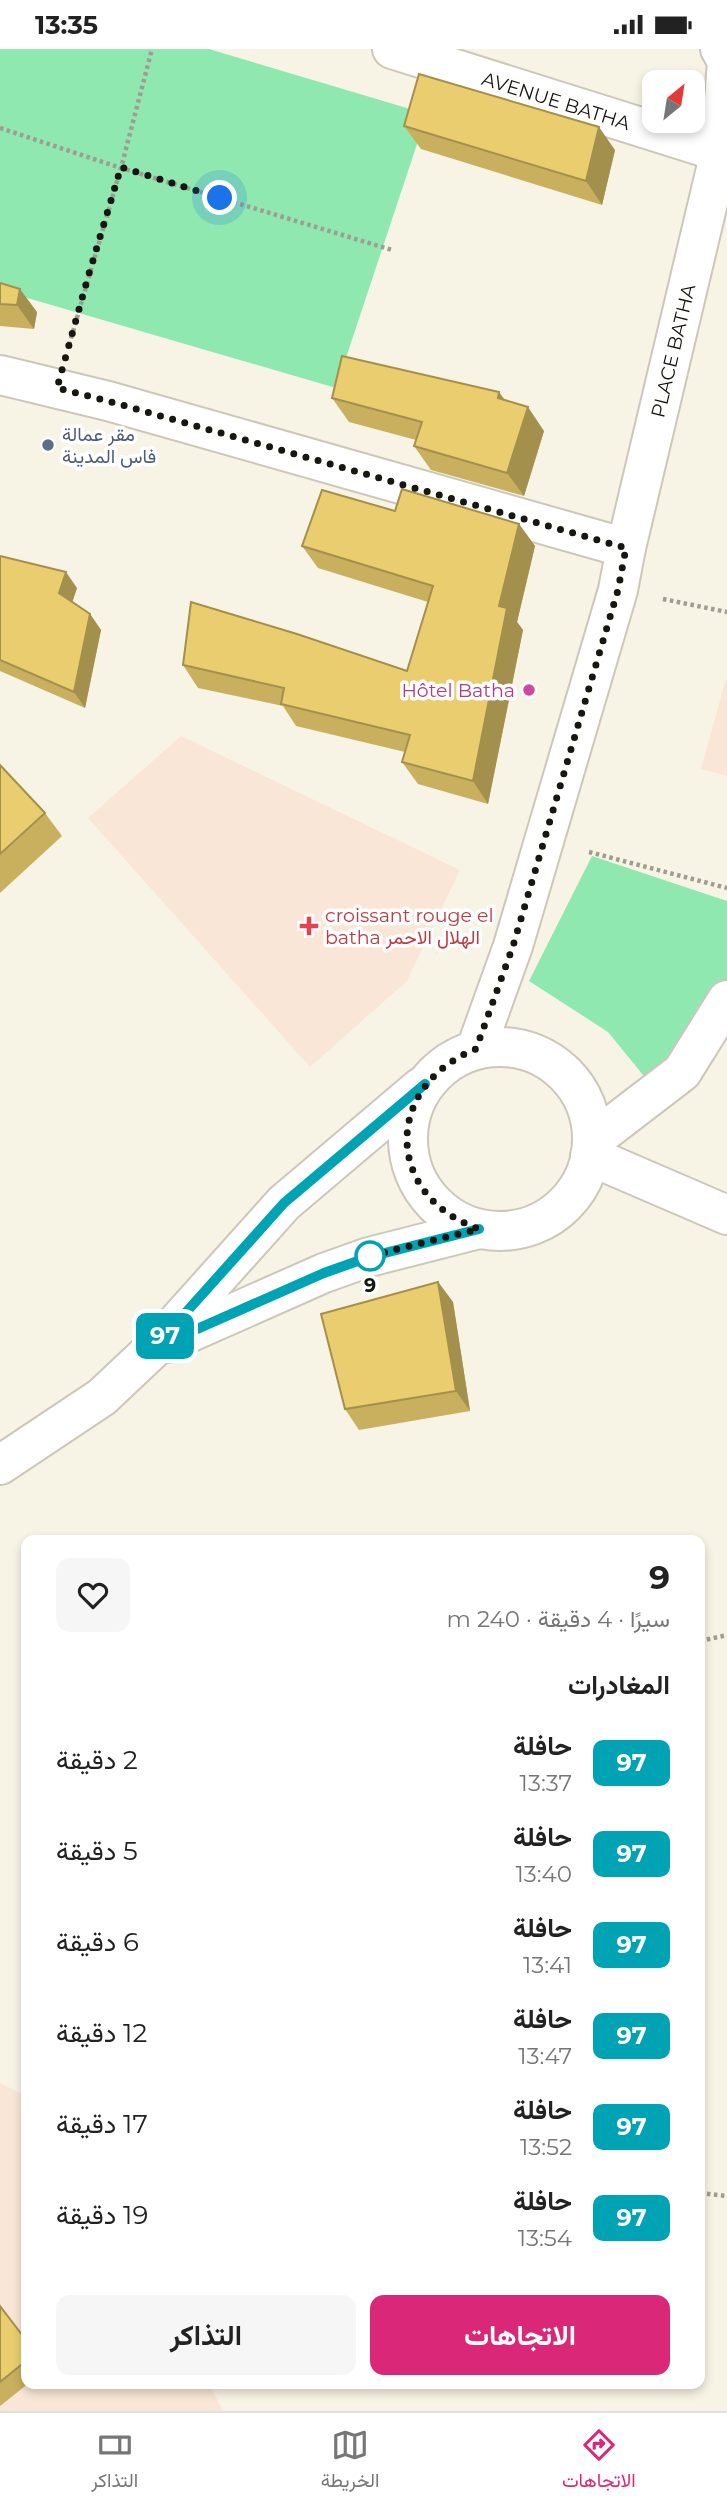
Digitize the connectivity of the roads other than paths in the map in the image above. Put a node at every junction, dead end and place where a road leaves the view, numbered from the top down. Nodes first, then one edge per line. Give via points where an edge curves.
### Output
1 (392, 49) edge
2 (720, 49) edge
3 (720, 152) junction
4 (0, 375) edge
5 (626, 548) junction
6 (727, 1000) edge
7 (476, 1049) junction
8 (425, 1084) junction
9 (591, 1149) junction
10 (727, 1215) edge
11 (479, 1229) junction
12 (154, 1348) junction
13 (0, 1465) edge

1 - 3 street, AVENUE BATHA
2 - 3 street, PLACE BATHA via 727,61
3 - 5 street, PLACE BATHA
4 - 5 street via 108,401
5 - 7 street via 545,841
6 - 9 street via 682,1072
7 - 8 street via 447,1062
7 - 9 street via 522,1049 551,1062 582,1096 591,1126
8 - 11 street via 408,1126 413,1171 432,1202
8 - 12 street via 284,1203
9 - 10 street
9 - 11 street via 579,1185 549,1217 515,1229
11 - 12 street via 324,1273
12 - 13 street via 102,1397

